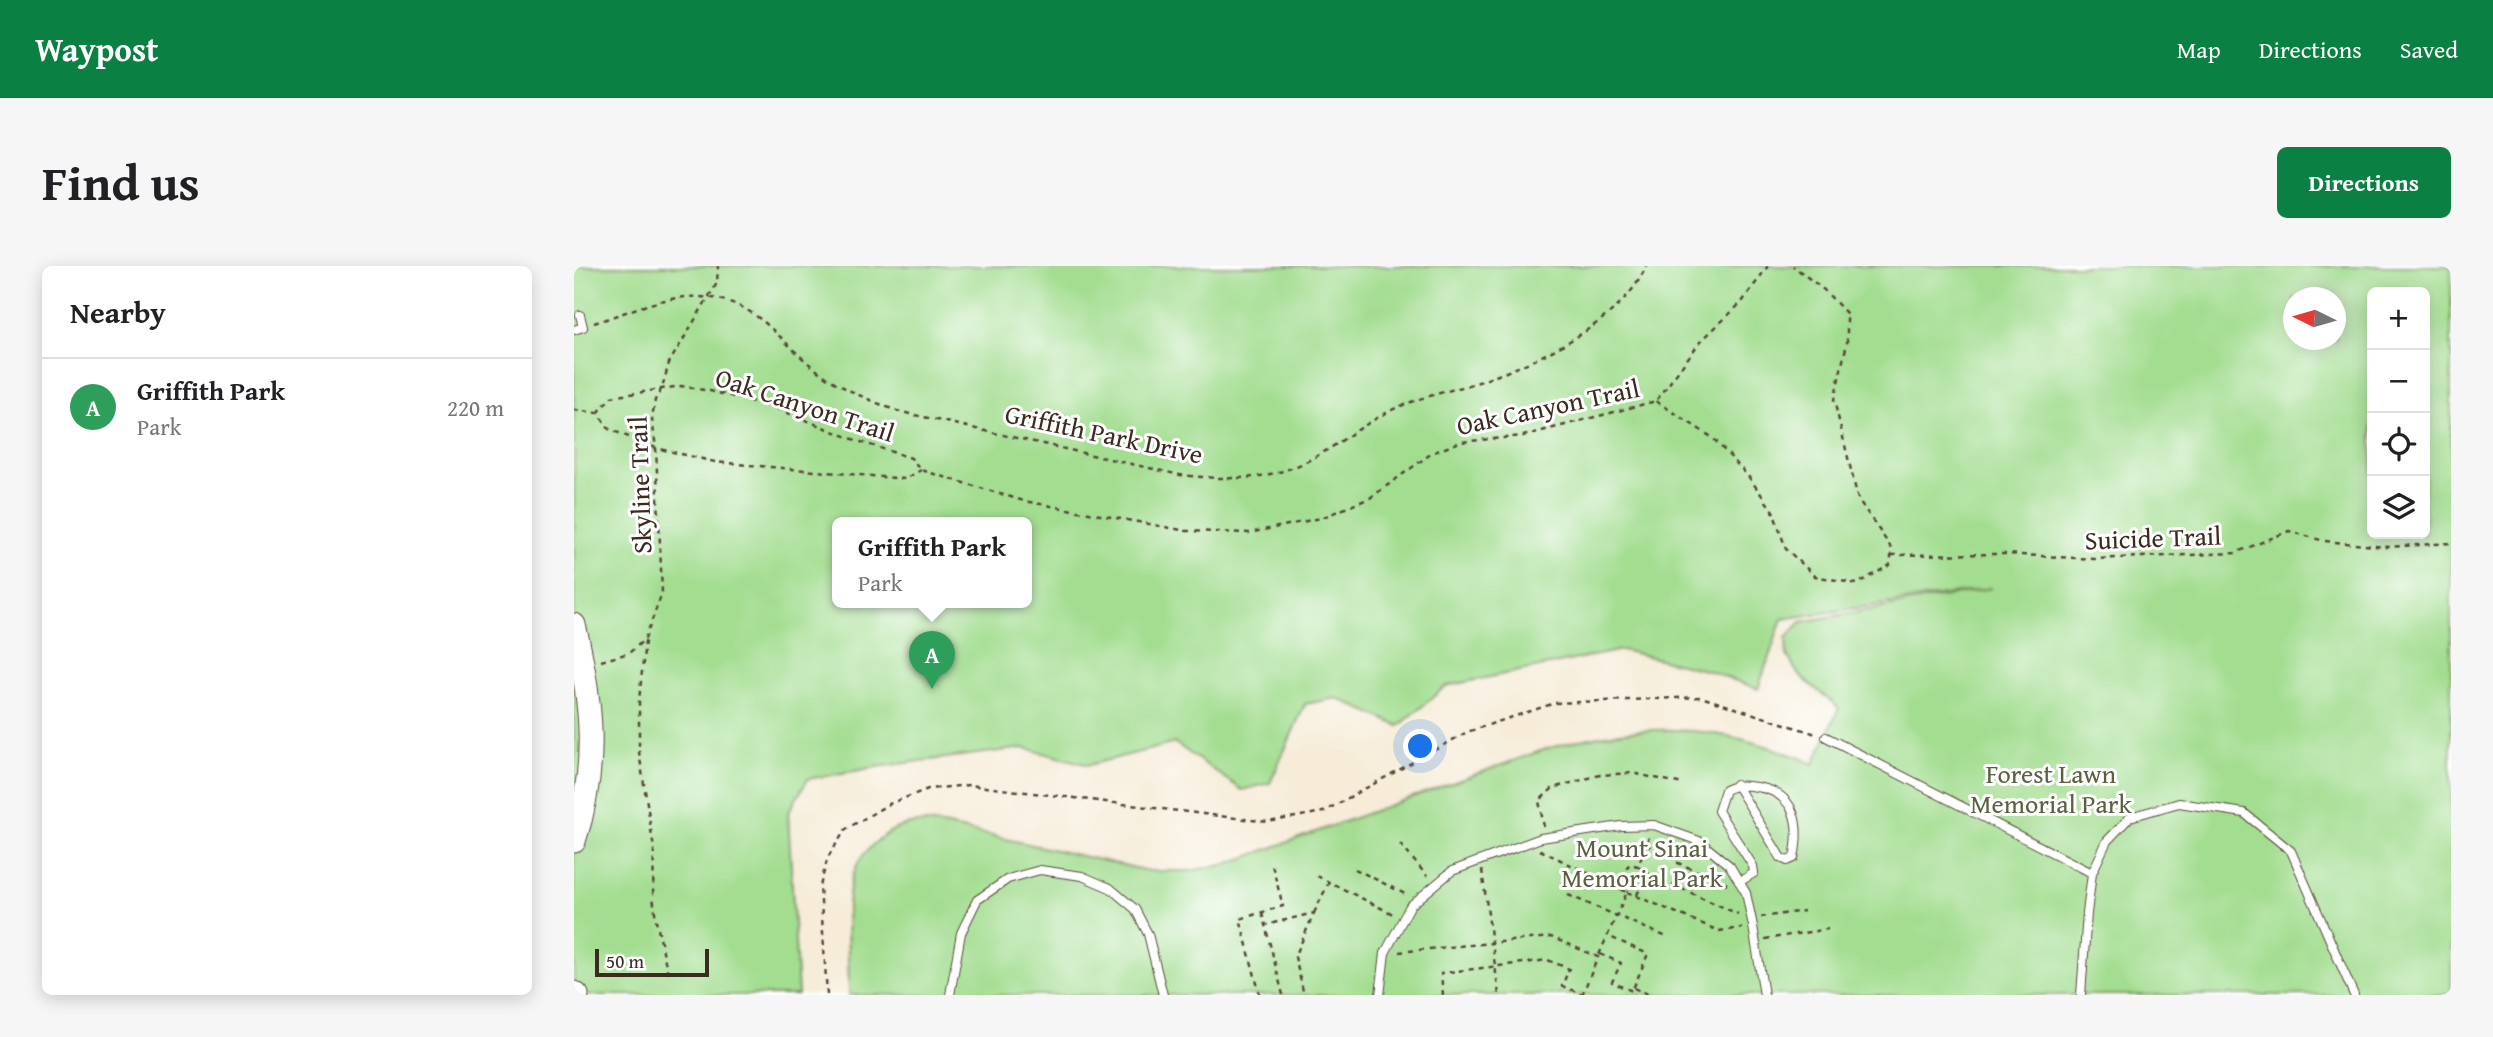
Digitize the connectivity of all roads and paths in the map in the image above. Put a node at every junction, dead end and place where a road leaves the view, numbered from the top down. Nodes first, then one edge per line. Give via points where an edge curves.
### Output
1 (718, 266) edge
2 (1646, 266) edge
3 (1768, 266) edge
4 (1793, 266) edge
5 (709, 298) junction
6 (579, 315) dead end
7 (583, 327) junction
8 (574, 330) edge
9 (662, 388) junction
10 (1656, 401) junction
11 (574, 410) edge
12 (598, 413) junction
13 (656, 449) junction
14 (921, 470) junction
15 (2451, 543) edge
16 (1891, 555) junction
17 (574, 625) edge
18 (645, 639) junction
19 (583, 665) junction
20 (1826, 737) joint
21 (1683, 784) dead end
22 (1736, 784) junction
23 (1654, 825) junction
24 (1545, 837) junction
25 (574, 841) edge
26 (1525, 843) junction
27 (1399, 844) dead end
28 (1646, 845) junction
29 (1481, 859) junction
30 (1272, 865) dead end
31 (1638, 866) junction
32 (1355, 869) dead end
33 (1645, 872) junction
34 (2092, 873) junction
35 (1317, 876) dead end
36 (1329, 882) junction
37 (1740, 882) junction
38 (1435, 885) junction
39 (1616, 887) junction
40 (1627, 892) junction
41 (1568, 895) dead end
42 (1636, 896) junction
43 (1417, 900) junction
44 (1804, 911) dead end
45 (1262, 912) junction
46 (1314, 912) junction
47 (1617, 916) junction
48 (1402, 919) junction
49 (1752, 922) junction
50 (1265, 925) junction
51 (1828, 929) dead end
52 (1608, 936) junction
53 (1669, 938) dead end
54 (1755, 940) junction
55 (1492, 943) junction
56 (1385, 953) junction
57 (1599, 956) junction
58 (1495, 967) junction
59 (668, 974) dead end
60 (1634, 988) junction
61 (827, 995) edge
62 (950, 995) edge
63 (1163, 995) edge
64 (1260, 995) edge
65 (1283, 995) edge
66 (1304, 995) edge
67 (1380, 995) edge
68 (1443, 995) edge
69 (1499, 995) edge
70 (1583, 995) edge
71 (1650, 995) edge
72 (1764, 995) edge
73 (2081, 995) edge
74 (2354, 995) edge

1 - 5 path, Skyline Trail via 717,283
2 - 5 path, Griffith Park Drive via 1621,303 1555,349 1517,368 1388,412 1313,460 1278,472 1221,479 1180,475 897,411 824,375 744,307
3 - 10 path, Oak Canyon Trail via 1742,302 1700,342
4 - 16 path via 1847,314 1847,343 1834,400 1858,499
5 - 7 path, Griffith Park Drive via 664,300
5 - 9 path, Skyline Trail via 668,363
6 - 7 lane
7 - 8 lane
9 - 12 path, Oak Canyon Trail via 611,397
9 - 13 path, Skyline Trail via 652,419
9 - 14 path, Oak Canyon Trail via 681,386 770,406 911,458
10 - 14 path, Oak Canyon Trail via 1523,436 1460,442 1432,453 1370,498 1321,518 1249,533 1187,531 1024,501
10 - 16 path via 1713,438 1748,476 1773,511 1786,549 1815,576 1857,584 1890,565
11 - 12 path
12 - 13 path, Oak Canyon Trail via 609,429
13 - 14 path, Oak Canyon Trail via 715,462 892,478 905,479
13 - 18 path, Skyline Trail via 662,593
15 - 16 path, Suicide Trail via 2386,547 2324,541 2289,531 2235,553 2094,559
17 - 19 street
18 - 19 path via 629,653
18 - 59 path, Skyline Trail via 639,752 654,849 654,908
19 - 25 street via 591,744 583,814
20 - 34 lane
20 - 61 path via 1701,698 1555,704 1467,732 1324,812 1268,822 969,785 928,789 889,804 846,829 828,857 820,886
21 - 24 path via 1632,773 1600,775 1553,788 1539,801
22 - 22 lane via 1780,793 1792,807 1798,842 1794,858 1781,858
22 - 37 lane via 1725,790 1718,811 1753,866 1754,873
23 - 24 lane
23 - 28 path
23 - 37 lane via 1699,841 1730,866
24 - 26 lane
26 - 29 lane
26 - 39 path
27 - 38 path
28 - 31 path
28 - 37 path via 1728,884
29 - 38 lane via 1452,871
29 - 55 path
30 - 45 path via 1283,906
31 - 33 path
31 - 39 path via 1630,864
32 - 43 path
33 - 42 path
33 - 49 path
34 - 73 lane
34 - 74 lane via 2107,841 2130,817 2179,803 2244,813 2291,851
35 - 36 path
36 - 46 path
36 - 48 path
37 - 49 lane
38 - 43 lane
39 - 40 path
40 - 42 path
40 - 47 path
41 - 47 path
42 - 49 path via 1718,931
43 - 48 lane
44 - 49 path
45 - 50 path
45 - 64 path via 1240,919
46 - 50 path
46 - 66 path via 1295,957
47 - 52 path
47 - 53 path
48 - 56 lane
49 - 54 lane
50 - 65 path
51 - 54 path
52 - 57 path
52 - 60 path via 1648,954
54 - 72 lane
55 - 56 path
55 - 57 path via 1551,937
55 - 58 path
56 - 67 lane
57 - 60 path via 1622,962 1612,982
57 - 70 path
58 - 68 path via 1441,973
58 - 69 path
58 - 70 path via 1548,960 1569,970 1562,986
60 - 71 path
62 - 63 lane via 961,933 978,900 1008,879 1040,870 1082,876 1110,888 1135,909 1148,934

